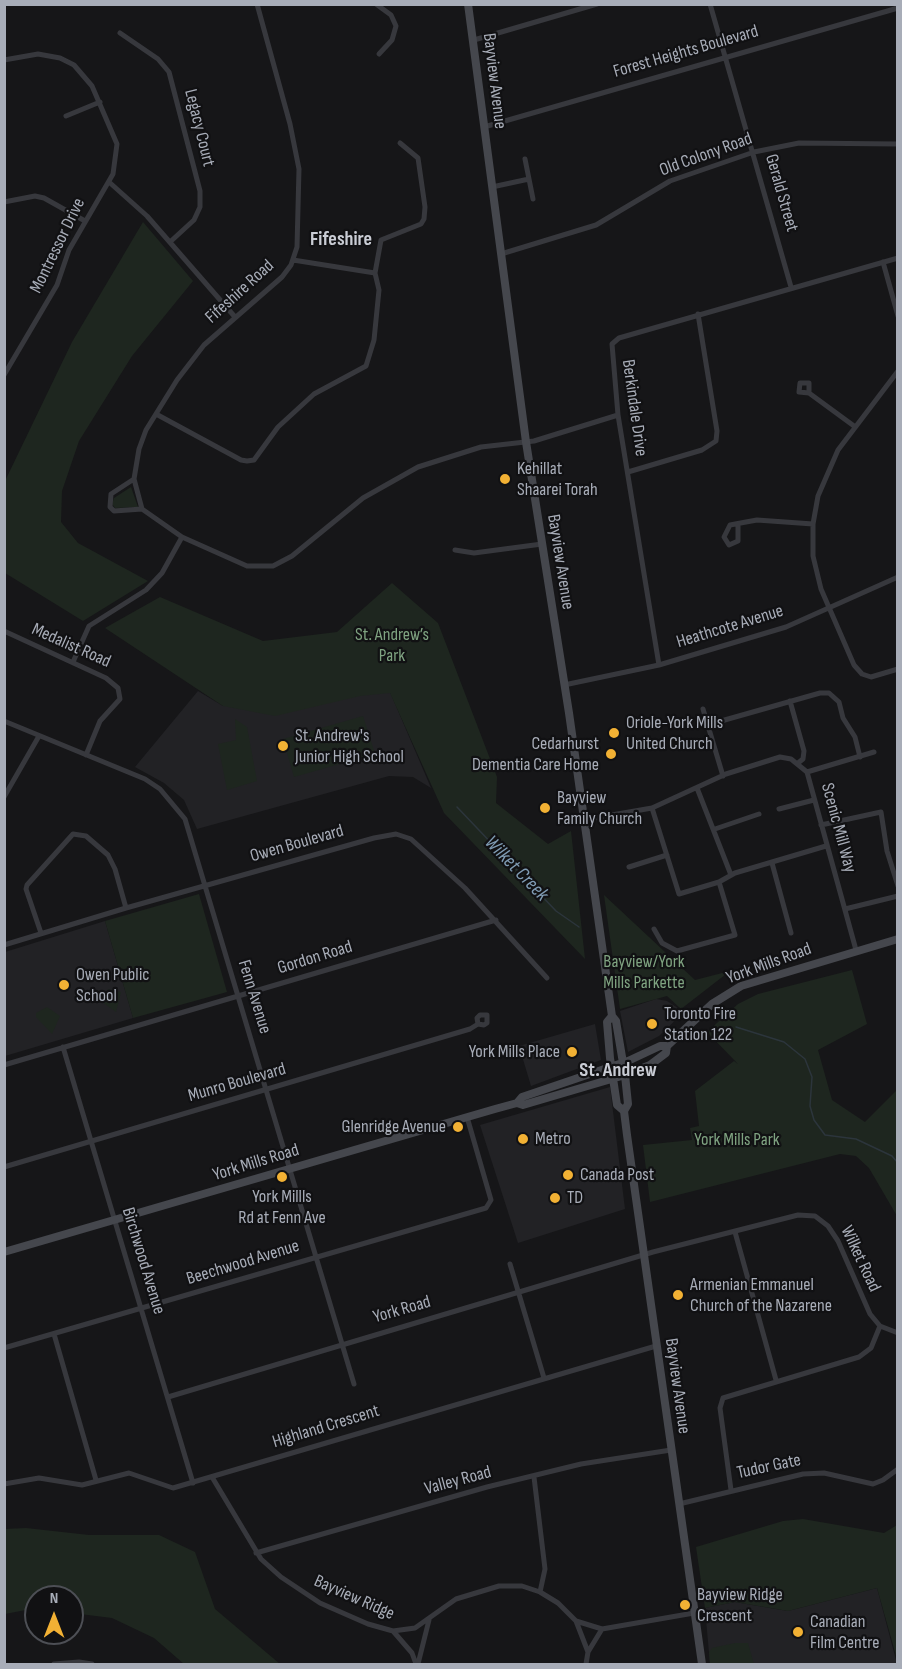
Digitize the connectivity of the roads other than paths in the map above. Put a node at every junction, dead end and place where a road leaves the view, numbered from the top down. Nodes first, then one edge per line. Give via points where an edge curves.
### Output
1 (257, 4) edge
2 (376, 4) edge
3 (468, 4) edge
4 (597, 4) edge
5 (710, 4) edge
6 (897, 8) edge
7 (120, 33) dead end
8 (474, 40) junction
9 (379, 54) dead end
10 (725, 56) junction
11 (4, 60) edge
12 (100, 102) junction
13 (66, 116) dead end
14 (484, 127) junction
15 (400, 143) dead end
16 (897, 144) edge
17 (754, 152) junction
18 (525, 159) dead end
19 (529, 179) junction
20 (109, 182) junction
21 (492, 187) junction
22 (533, 199) dead end
23 (4, 202) edge
24 (85, 221) junction
25 (170, 242) junction
26 (501, 254) junction
27 (897, 258) edge
28 (293, 260) junction
29 (883, 262) junction
30 (375, 273) junction
31 (791, 286) junction
32 (698, 314) junction
33 (897, 316) edge
34 (236, 317) junction
35 (897, 371) edge
36 (4, 375) edge
37 (809, 393) dead end
38 (156, 414) junction
39 (618, 415) junction
40 (854, 426) junction
41 (526, 442) junction
42 (628, 472) junction
43 (134, 478) junction
44 (142, 509) junction
45 (738, 524) dead end
46 (813, 524) junction
47 (182, 537) junction
48 (542, 544) junction
49 (455, 550) dead end
50 (897, 577) edge
51 (827, 609) junction
52 (4, 631) edge
53 (73, 663) junction
54 (659, 665) junction
55 (897, 669) edge
56 (564, 685) junction
57 (790, 701) junction
58 (703, 709) dead end
59 (4, 721) edge
60 (707, 725) junction
61 (39, 736) junction
62 (874, 752) dead end
63 (86, 755) junction
64 (860, 757) junction
65 (798, 763) junction
66 (807, 772) junction
67 (723, 776) junction
68 (697, 788) junction
69 (4, 797) edge
70 (814, 800) junction
71 (652, 808) junction
72 (779, 809) dead end
73 (759, 814) dead end
74 (583, 820) junction
75 (821, 825) junction
76 (715, 830) junction
77 (826, 846) junction
78 (667, 855) junction
79 (772, 864) junction
80 (629, 867) dead end
81 (731, 875) junction
82 (719, 882) junction
83 (206, 886) junction
84 (897, 886) edge
85 (897, 896) edge
86 (126, 908) junction
87 (844, 909) junction
88 (496, 920) junction
89 (654, 929) dead end
90 (41, 933) junction
91 (791, 933) dead end
92 (897, 939) edge
93 (4, 945) edge
94 (856, 950) junction
95 (547, 978) dead end
96 (238, 997) junction
97 (612, 1016) junction
98 (478, 1024) dead end
99 (667, 1046) junction
100 (63, 1047) junction
101 (623, 1064) junction
102 (4, 1065) edge
103 (612, 1067) junction
104 (625, 1075) junction
105 (614, 1079) junction
106 (266, 1090) junction
107 (517, 1103) junction
108 (624, 1111) junction
109 (467, 1117) junction
110 (92, 1141) junction
111 (4, 1167) edge
112 (291, 1168) junction
113 (115, 1220) junction
114 (735, 1232) junction
115 (4, 1252) edge
116 (644, 1255) junction
117 (317, 1256) junction
118 (510, 1264) dead end
119 (518, 1292) junction
120 (141, 1309) junction
121 (880, 1326) junction
122 (897, 1333) edge
123 (54, 1334) junction
124 (342, 1343) junction
125 (656, 1346) junction
126 (4, 1348) edge
127 (544, 1378) junction
128 (776, 1380) junction
129 (354, 1384) dead end
130 (168, 1396) junction
131 (671, 1450) junction
132 (897, 1468) edge
133 (212, 1477) junction
134 (534, 1477) junction
135 (96, 1480) junction
136 (193, 1483) junction
137 (4, 1484) edge
138 (731, 1490) junction
139 (679, 1504) junction
140 (256, 1553) junction
141 (540, 1592) junction
142 (694, 1613) junction
143 (429, 1620) junction
144 (576, 1621) junction
145 (603, 1629) junction
146 (393, 1630) junction
147 (588, 1652) junction
148 (54, 1665) edge
149 (92, 1665) edge
150 (417, 1665) edge
151 (586, 1665) edge
152 (702, 1665) edge

1 - 28 street, Fifeshire Road via 299,169 300,210
2 - 9 street via 391,15 396,26 392,40
3 - 8 main road, Bayview Avenue
4 - 8 street
5 - 10 street, Gerald Street
6 - 10 street, Forest Heights Boulevard
7 - 25 street, Legacy Court via 158,59 169,72 200,190 200,207 194,220
8 - 14 main road, Bayview Avenue
10 - 14 street, Forest Heights Boulevard
10 - 17 street, Gerald Street
11 - 12 street, Montressor Drive via 38,54 66,61 88,81
12 - 13 street
12 - 20 street, Montressor Drive via 117,144 116,165
14 - 21 main road, Bayview Avenue
15 - 30 street via 418,158 424,219 421,224 381,240
16 - 17 street, Old Colony Road via 806,142
17 - 26 street, Old Colony Road via 670,181 596,225
17 - 31 street, Gerald Street
18 - 19 street
19 - 21 street
19 - 22 street
20 - 24 street, Montressor Drive
20 - 25 street
21 - 26 main road, Bayview Avenue
23 - 24 street via 44,198
24 - 36 street, Montressor Drive via 69,250 57,285
25 - 34 street
26 - 41 main road, Bayview Avenue
27 - 29 street, Berkindale Drive
28 - 30 street
28 - 34 street, Fifeshire Road via 282,277
29 - 31 street, Berkindale Drive
29 - 33 street
30 - 38 street via 380,290 370,362 314,394 278,427 254,460 241,460
31 - 32 street, Berkindale Drive
32 - 39 street, Berkindale Drive via 619,338 612,344
32 - 42 street via 716,441 702,450
34 - 38 street, Fifeshire Road via 204,345
35 - 40 street
37 - 40 street
38 - 43 street, Fifeshire Road via 144,436
39 - 41 street
39 - 42 street, Berkindale Drive
40 - 46 street via 826,474
41 - 47 street via 481,447 418,467 363,498 292,556 273,566 247,567
41 - 48 main road, Bayview Avenue
42 - 54 street, Berkindale Drive
43 - 44 street, Fifeshire Road
43 - 44 street via 111,494 110,507 114,511
44 - 47 street
45 - 46 street via 757,520
46 - 51 street via 813,556
47 - 53 street via 162,573 146,591 89,626
48 - 49 street via 474,553
48 - 56 main road, Bayview Avenue
50 - 51 street, Heathcote Avenue
51 - 54 street, Heathcote Avenue via 786,627
51 - 55 street via 862,674 871,677
52 - 53 street, Medalist Road
53 - 63 street, Medalist Road via 111,681 120,694 117,704 100,721
54 - 56 street, Heathcote Avenue
56 - 74 main road, Bayview Avenue
57 - 60 street
57 - 64 street via 820,693 835,697 855,737
57 - 65 street via 804,751
58 - 60 street
59 - 61 street, Fenn Avenue
60 - 67 street
61 - 63 street, Fenn Avenue
61 - 69 street
62 - 64 street
63 - 83 street, Fenn Avenue via 145,779 171,800 185,819
64 - 66 street
65 - 66 street, Scenic Mill Way
65 - 67 street via 780,757
66 - 70 street, Scenic Mill Way
67 - 68 street
68 - 71 street
68 - 76 street
70 - 72 street
70 - 75 street, Scenic Mill Way
71 - 74 street
71 - 78 street
73 - 76 street
74 - 97 main road, Bayview Avenue
75 - 77 street, Scenic Mill Way
75 - 84 street via 880,812
76 - 81 street
77 - 79 street
77 - 87 street, Scenic Mill Way
78 - 80 street
78 - 82 street via 679,894
79 - 81 street
79 - 91 street
81 - 82 street
82 - 89 street via 735,935 676,951 662,943
83 - 86 street, Owen Boulevard
83 - 88 street, Owen Boulevard via 396,834 420,846
83 - 96 street, Fenn Avenue
85 - 87 street
86 - 90 street, Owen Boulevard
86 - 90 street via 108,855 86,836 74,834 27,885
87 - 94 street, Scenic Mill Way
88 - 95 street, Owen Boulevard
88 - 96 street, Gordon Road
90 - 93 street, Owen Boulevard
92 - 94 main road, York Mills Road
94 - 99 main road, York Mills Road via 741,986 712,1004
96 - 100 street, Gordon Road
96 - 106 street, Fenn Avenue
97 - 101 main road, Bayview Avenue
97 - 103 main road, Bayview Avenue via 607,1022
98 - 106 street, Munro Boulevard
99 - 101 main road, York Mills Road
99 - 104 main road, York Mills Road via 666,1053 658,1059
100 - 102 street, Gordon Road
100 - 110 street, Birchwood Avenue
101 - 103 main road, York Mills Road
101 - 104 main road, Bayview Avenue
103 - 105 main road, Bayview Avenue
103 - 107 main road, York Mills Road via 522,1097
104 - 105 main road, York Mills Road
104 - 108 main road, Bayview Avenue via 628,1104
105 - 107 main road, York Mills Road via 523,1105
105 - 108 main road, Bayview Avenue via 617,1106
106 - 110 street, Munro Boulevard
106 - 112 street, Fenn Avenue
107 - 109 main road, York Mills Road
108 - 116 main road, Bayview Avenue
109 - 112 main road, York Mills Road
109 - 117 street, Beechwood Avenue via 491,1200 486,1208
110 - 111 street, Munro Boulevard
110 - 113 street, Birchwood Avenue
112 - 113 main road, York Mills Road
112 - 117 street, Fenn Avenue
113 - 115 main road, York Mills Road
113 - 120 street, Birchwood Avenue
114 - 116 street, Wilket Road
114 - 121 street, Wilket Road via 798,1215 819,1218 838,1241 866,1307
114 - 128 street
116 - 119 street, York Road
116 - 125 main road, Bayview Avenue
117 - 120 street, Beechwood Avenue
117 - 124 street, Fenn Avenue
118 - 119 street
119 - 124 street, York Road
119 - 127 street
120 - 123 street, Beechwood Avenue
120 - 130 street, Birchwood Avenue
121 - 122 street
121 - 128 street via 871,1348 859,1357
123 - 126 street, Beechwood Avenue
123 - 135 street
124 - 129 street, Fenn Avenue
124 - 130 street, York Road
125 - 127 street, Highland Crescent
125 - 131 main road, Bayview Avenue
127 - 133 street, Highland Crescent
128 - 138 street via 727,1395 720,1402
130 - 136 street, Birchwood Avenue
131 - 134 street, Valley Road via 593,1462
131 - 139 main road, Bayview Avenue
132 - 138 street, Tudor Gate via 873,1484 814,1473
133 - 136 street, Highland Crescent
133 - 140 street, Bayview Ridge
134 - 140 street, Valley Road
134 - 141 street via 545,1569
135 - 136 street, Highland Crescent via 123,1472 167,1487
135 - 137 street, Highland Crescent via 82,1485 27,1479
138 - 139 street, Tudor Gate
139 - 142 main road, Bayview Avenue
140 - 146 street, Bayview Ridge via 281,1577 320,1603 368,1624
141 - 143 street via 522,1586 499,1586 456,1599
141 - 144 street
142 - 145 street
142 - 152 main road, Bayview Avenue
143 - 146 street via 415,1628
143 - 150 street
144 - 145 street
144 - 147 street
145 - 147 street
146 - 150 street, Bayview Ridge
147 - 151 street
148 - 149 street

